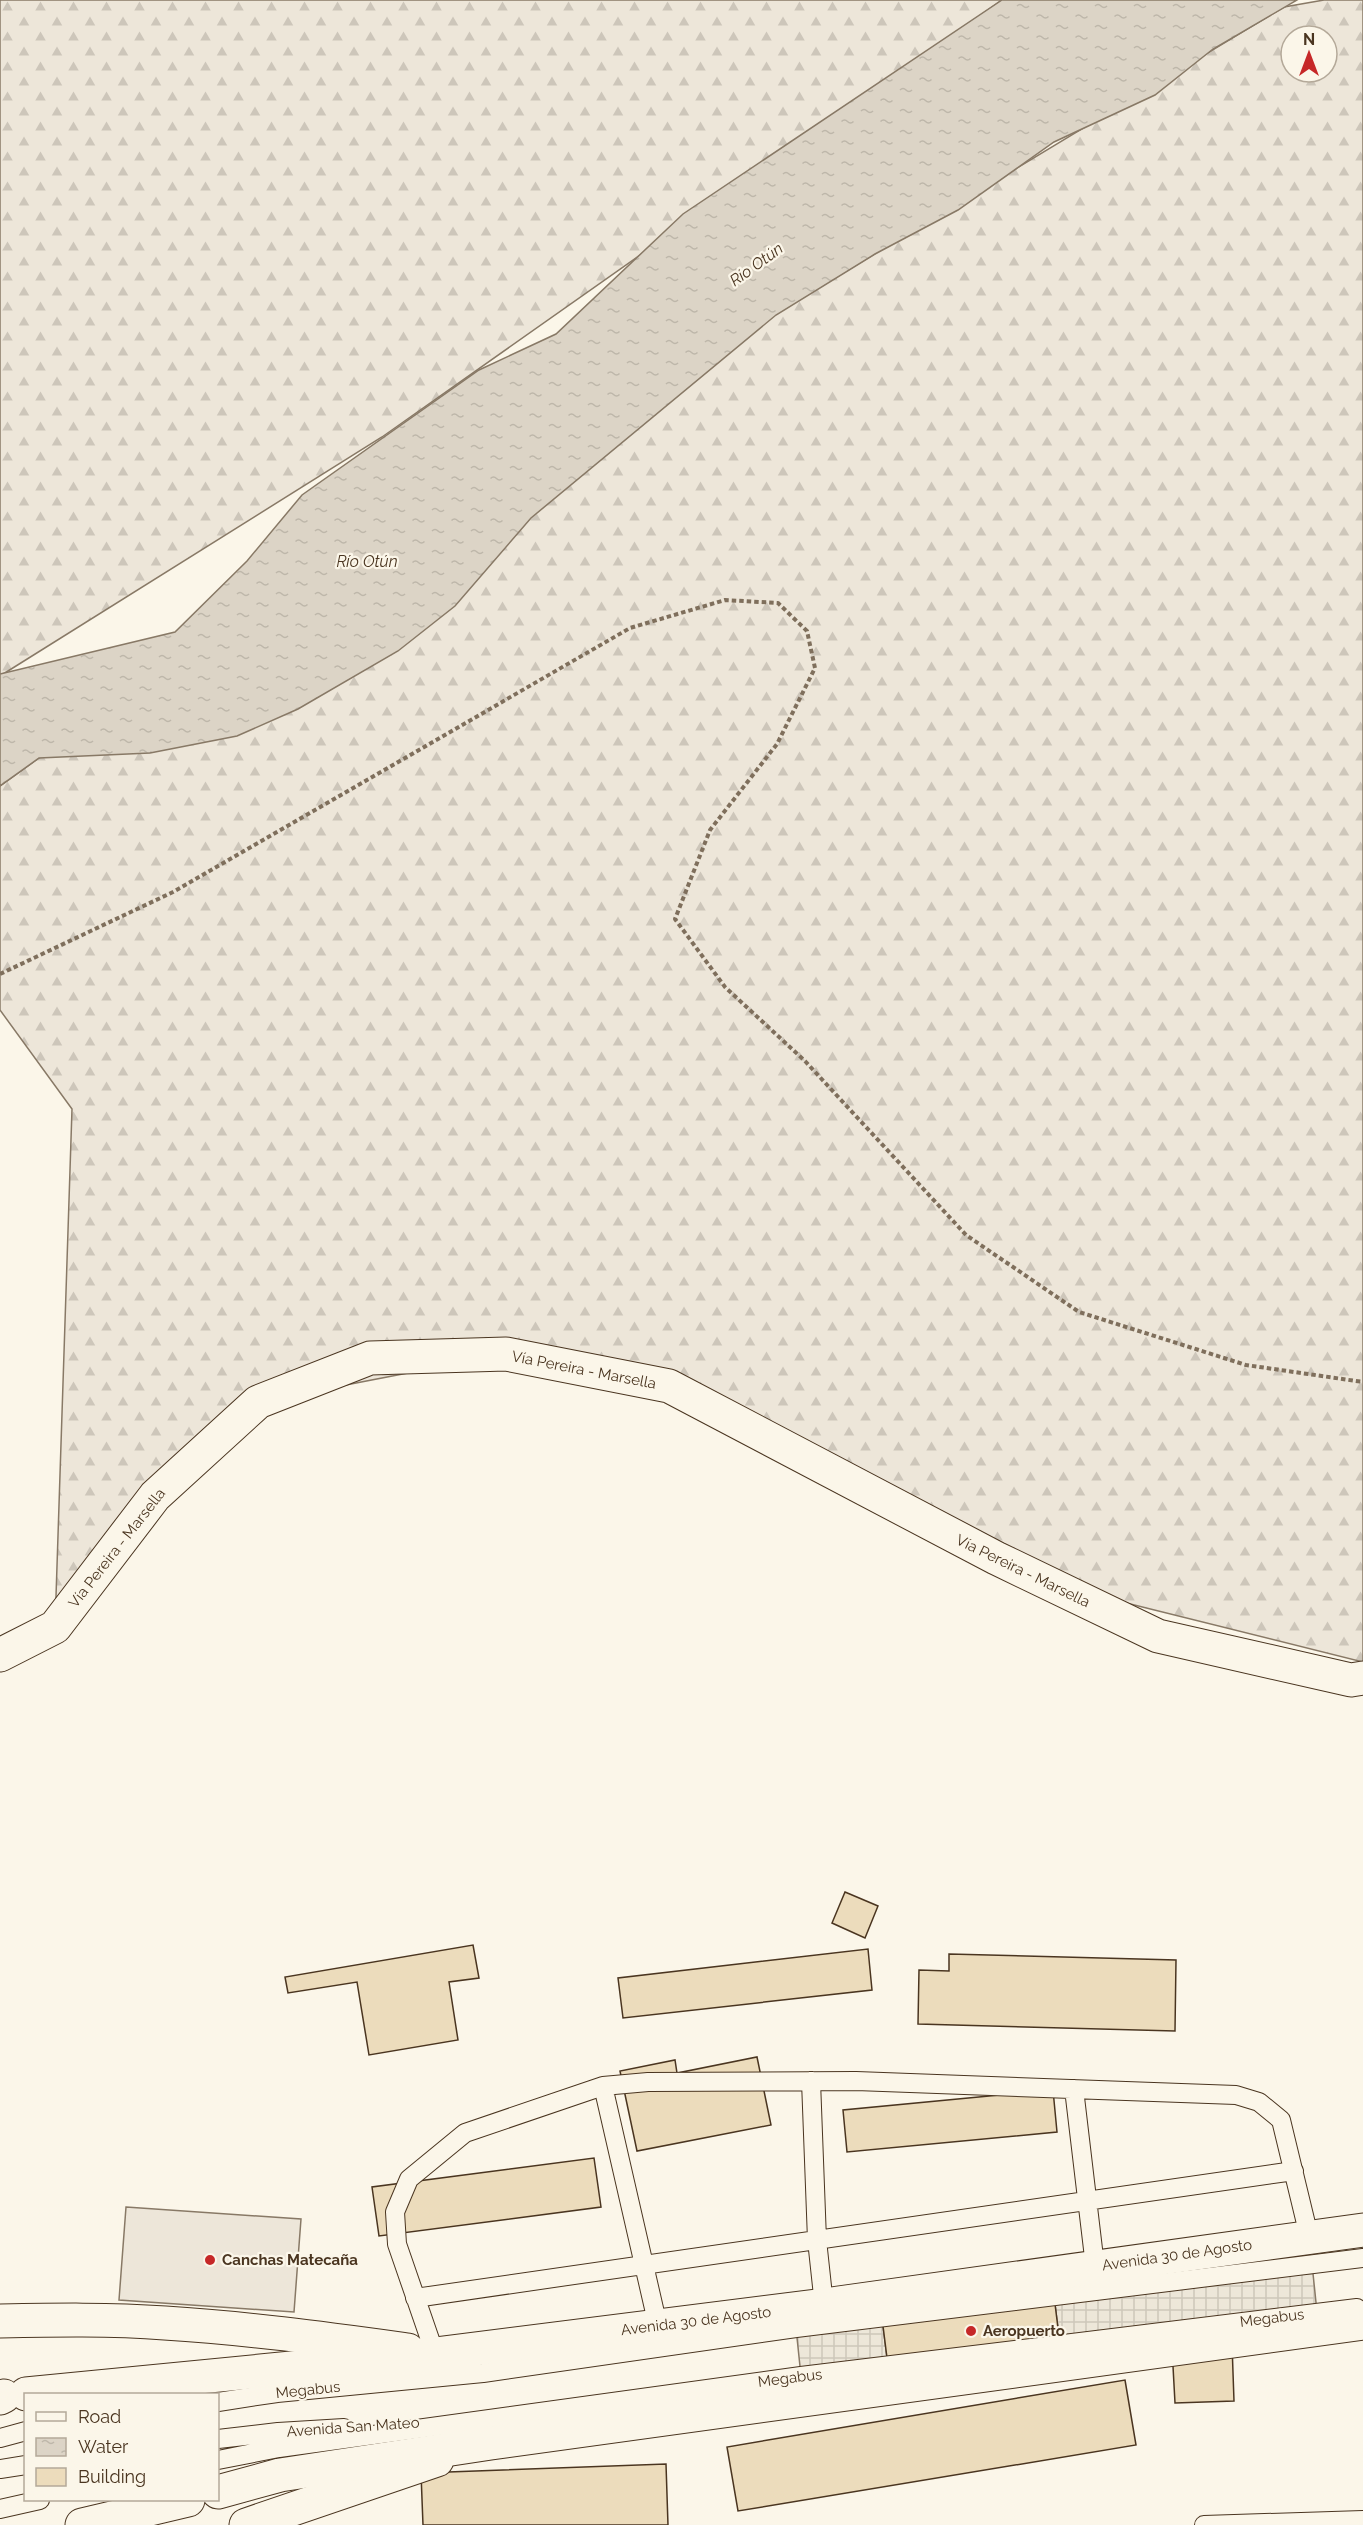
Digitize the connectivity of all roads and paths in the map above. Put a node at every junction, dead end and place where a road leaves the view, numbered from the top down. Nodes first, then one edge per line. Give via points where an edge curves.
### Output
1 (0, 974) edge
2 (1363, 1382) edge
3 (0, 1655) edge
4 (1363, 1678) edge
5 (811, 2081) junction
6 (603, 2086) junction
7 (1074, 2089) junction
8 (1294, 2171) junction
9 (1087, 2200) junction
10 (1363, 2230) edge
11 (1309, 2236) junction
12 (817, 2240) junction
13 (1363, 2258) edge
14 (645, 2264) junction
15 (1095, 2266) junction
16 (415, 2298) junction
17 (824, 2305) junction
18 (1363, 2307) edge
19 (0, 2321) edge
20 (1363, 2323) edge
21 (658, 2326) junction
22 (435, 2354) junction
23 (41, 2393) edge
24 (219, 2402) edge
25 (24, 2430) edge
26 (0, 2431) edge
27 (24, 2431) edge
28 (489, 2431) junction
29 (0, 2438) edge
30 (219, 2439) edge
31 (219, 2460) edge
32 (24, 2465) edge
33 (0, 2469) edge
34 (219, 2492) edge
35 (32, 2501) edge
36 (180, 2501) edge
37 (0, 2509) edge
38 (1363, 2520) edge
39 (82, 2525) edge
40 (246, 2525) edge
41 (1204, 2525) edge

1 - 2 path via 173,892 630,628 724,600 778,603 807,631 815,668 777,744 710,830 675,919 725,987 805,1061 966,1236 1079,1312 1246,1365
3 - 4 main road, Vía Pereira - Marsella via 55,1626 155,1496 258,1402 370,1358 506,1354 669,1386 996,1558 1158,1636 1351,1680
5 - 6 lane
5 - 7 lane
5 - 12 lane
6 - 14 lane
6 - 16 lane via 465,2133 409,2179 395,2212 397,2244
7 - 8 lane via 1236,2096 1259,2102 1281,2120
7 - 9 lane
8 - 9 lane
8 - 11 lane
9 - 12 lane
9 - 15 lane
10 - 11 main road, Avenida 30 de Agosto
11 - 15 main road, Avenida 30 de Agosto
12 - 14 lane
12 - 17 lane
13 - 24 lane, Megabus via 796,2328 483,2373
14 - 16 lane
14 - 21 lane
15 - 17 main road, Avenida 30 de Agosto
16 - 22 lane
17 - 21 main road, Avenida 30 de Agosto
18 - 28 lane, Megabus via 801,2376
19 - 22 main road via 165,2323 274,2332
20 - 28 main road
21 - 22 main road, Avenida 30 de Agosto
22 - 23 main road, Avenida 30 de Agosto
25 - 26 lane
27 - 29 lane
28 - 30 lane, Avenida San Mateo via 278,2432
28 - 31 lane, Megabus via 279,2448
28 - 34 main road
28 - 40 main road
32 - 33 lane
35 - 37 lane
36 - 39 main road
38 - 41 lane

